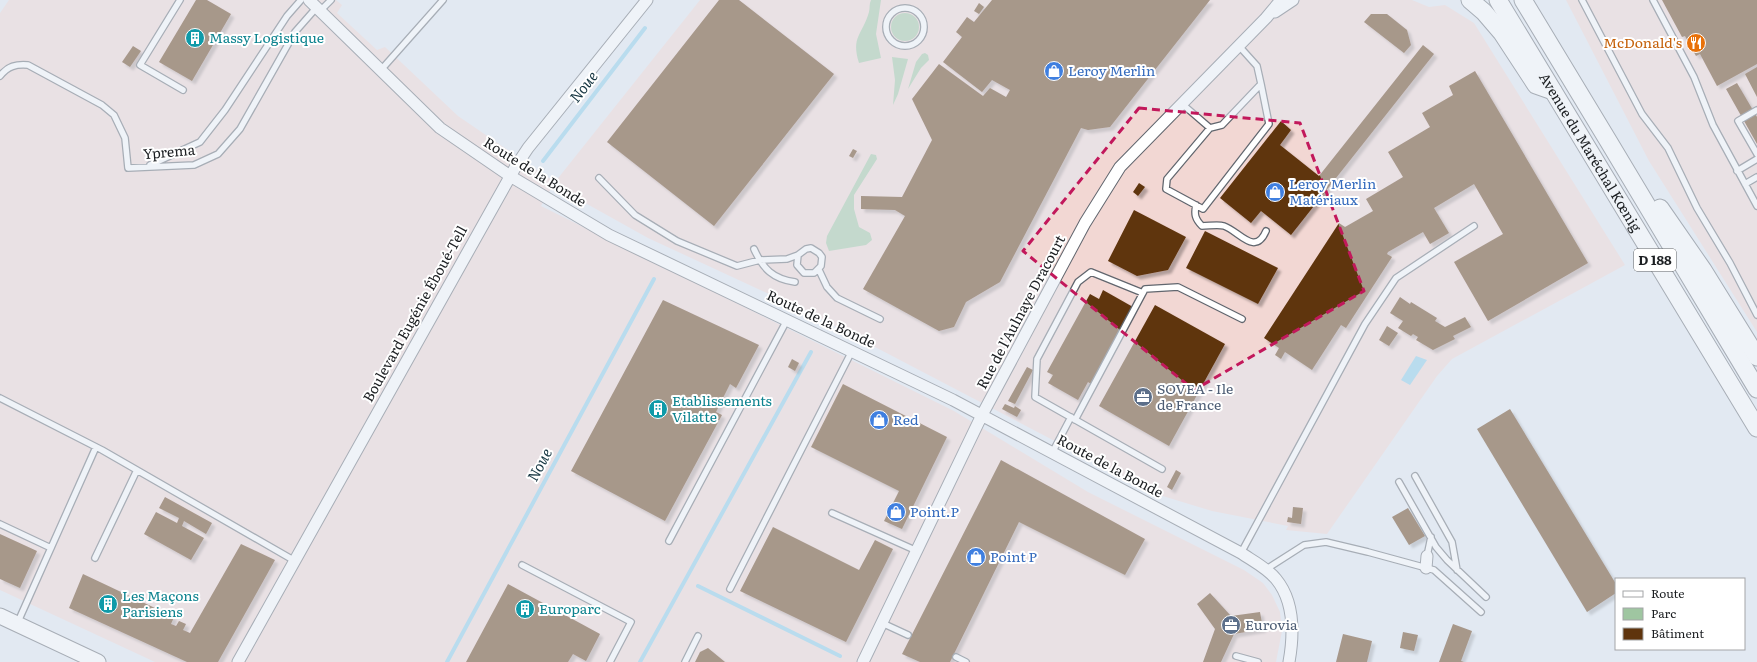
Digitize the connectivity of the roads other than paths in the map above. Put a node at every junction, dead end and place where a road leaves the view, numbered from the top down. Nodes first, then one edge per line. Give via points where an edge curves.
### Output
1 (180, 0) edge
2 (300, 0) edge
3 (331, 0) edge
4 (442, 0) edge
5 (647, 0) edge
6 (1281, 0) edge
7 (1293, 0) edge
8 (1470, 0) edge
9 (1498, 0) edge
10 (1523, 0) edge
11 (1582, 0) edge
12 (1653, 0) edge
13 (316, 6) edge
14 (1266, 18) junction
15 (923, 34) joint
16 (1239, 46) junction
17 (380, 71) junction
18 (0, 76) edge
19 (1261, 84) junction
20 (183, 90) dead end
21 (1553, 91) junction
22 (1181, 103) junction
23 (1757, 110) edge
24 (1210, 128) junction
25 (1757, 154) edge
26 (1757, 159) edge
27 (147, 166) junction
28 (1737, 171) junction
29 (510, 176) junction
30 (1757, 177) edge
31 (599, 178) dead end
32 (1634, 181) junction
33 (1745, 184) junction
34 (1196, 205) junction
35 (1757, 206) edge
36 (1474, 226) dead end
37 (1266, 231) dead end
38 (754, 249) dead end
39 (798, 255) junction
40 (760, 260) junction
41 (819, 270) junction
42 (795, 282) dead end
43 (1143, 293) junction
44 (1757, 315) edge
45 (880, 319) dead end
46 (1242, 319) dead end
47 (788, 320) junction
48 (852, 350) junction
49 (1757, 357) edge
50 (1757, 389) edge
51 (0, 398) edge
52 (982, 415) junction
53 (1073, 419) junction
54 (1757, 428) edge
55 (96, 447) junction
56 (1052, 453) junction
57 (1162, 469) dead end
58 (137, 470) junction
59 (1415, 476) dead end
60 (1399, 482) dead end
61 (832, 513) dead end
62 (0, 524) edge
63 (1431, 537) junction
64 (669, 541) dead end
65 (51, 548) junction
66 (917, 551) junction
67 (1241, 553) junction
68 (1427, 556) joint
69 (95, 558) dead end
70 (295, 561) junction
71 (522, 565) dead end
72 (1426, 568) junction
73 (1265, 570) junction
74 (1457, 570) junction
75 (730, 589) dead end
76 (1486, 597) dead end
77 (1481, 612) dead end
78 (0, 616) edge
79 (882, 623) junction
80 (17, 624) junction
81 (908, 635) dead end
82 (698, 636) dead end
83 (1236, 656) dead end
84 (956, 657) dead end
85 (98, 662) edge
86 (238, 662) edge
87 (610, 662) edge
88 (685, 662) edge
89 (863, 662) edge
90 (966, 662) edge
91 (1257, 662) edge
92 (1289, 662) edge

1 - 20 lane via 140,65
2 - 27 lane via 225,110 200,142
3 - 13 lane, Yprema
4 - 17 lane
5 - 29 street, Boulevard Eugénie Éboué-Tell via 528,148
6 - 14 street, Rue de l'Aulnaye Dracourt
7 - 14 street, Rue de l'Aulnaye Dracourt
8 - 21 main road via 1502,33 1536,85
9 - 21 main road, Avenue du Maréchal Kœnig / D 188
10 - 32 main road, Avenue du Maréchal Kœnig / D 188
11 - 44 lane via 1642,114 1668,148 1697,208
12 - 28 lane via 1694,77 1713,125
13 - 17 street, Route de la Bonde
13 - 27 lane, Yprema via 295,32 240,129 218,154 194,165
14 - 16 street, Rue de l'Aulnaye Dracourt
15 - 15 lane via 922,18 914,10 902,8 892,13 886,21 886,31 894,44 906,47 916,44
16 - 19 lane via 1257,66
16 - 22 street, Rue de l'Aulnaye Dracourt
17 - 29 street, Route de la Bonde via 440,128
18 - 27 lane, Yprema via 5,70 17,64 28,65 102,105 114,115 125,138 128,168
19 - 24 lane via 1222,126
19 - 34 lane via 1269,124 1203,208
21 - 54 main road, Avenue du Maréchal Kœnig / D 188
22 - 24 lane
22 - 52 street, Rue de l'Aulnaye Dracourt via 1120,167 1085,223
23 - 25 lane via 1738,122
24 - 34 lane via 1167,179 1166,189
26 - 28 lane
28 - 33 lane
29 - 47 street, Route de la Bonde via 609,235
29 - 70 street, Boulevard Eugénie Éboué-Tell
30 - 33 lane
31 - 40 lane via 635,215 677,241 737,266
32 - 49 main road via 1656,201
32 - 50 main road, Avenue du Maréchal Kœnig / D 188
33 - 35 lane
34 - 37 lane via 1196,220 1202,226 1223,226 1254,242 1263,237
36 - 67 lane via 1396,278 1366,324
38 - 40 lane
39 - 40 lane via 787,259
39 - 41 lane via 797,265 804,273
39 - 41 lane via 806,249 815,250 822,257
40 - 42 lane via 769,273 783,280
41 - 45 lane via 827,288 836,298
43 - 46 lane via 1145,288 1178,287
43 - 53 lane
43 - 53 lane via 1091,272 1078,282 1037,359 1036,398
47 - 48 street, Route de la Bonde
47 - 64 lane
48 - 52 street, Route de la Bonde
48 - 75 lane
51 - 55 lane
52 - 56 street, Route de la Bonde
52 - 66 street, Rue de l'Aulnaye Dracourt
53 - 56 lane
53 - 57 lane
55 - 58 lane
55 - 65 lane
56 - 67 street, Route de la Bonde
58 - 69 lane
58 - 70 lane
59 - 74 lane via 1452,542
60 - 63 lane
61 - 66 lane
62 - 65 lane
63 - 68 lane
63 - 74 lane
65 - 80 lane
66 - 79 street, Rue de l'Aulnaye Dracourt
67 - 73 street, Route de la Bonde
68 - 72 street
70 - 86 street, Boulevard Eugénie Éboué-Tell
71 - 87 lane via 631,622
72 - 73 lane via 1326,542 1304,545
72 - 77 lane via 1434,570
73 - 92 street, Route de la Bonde via 1276,579 1290,607 1293,626
74 - 76 lane
78 - 80 street
79 - 81 lane
79 - 89 street, Rue de l'Aulnaye Dracourt
80 - 85 street
82 - 88 lane
83 - 91 lane
84 - 90 lane

